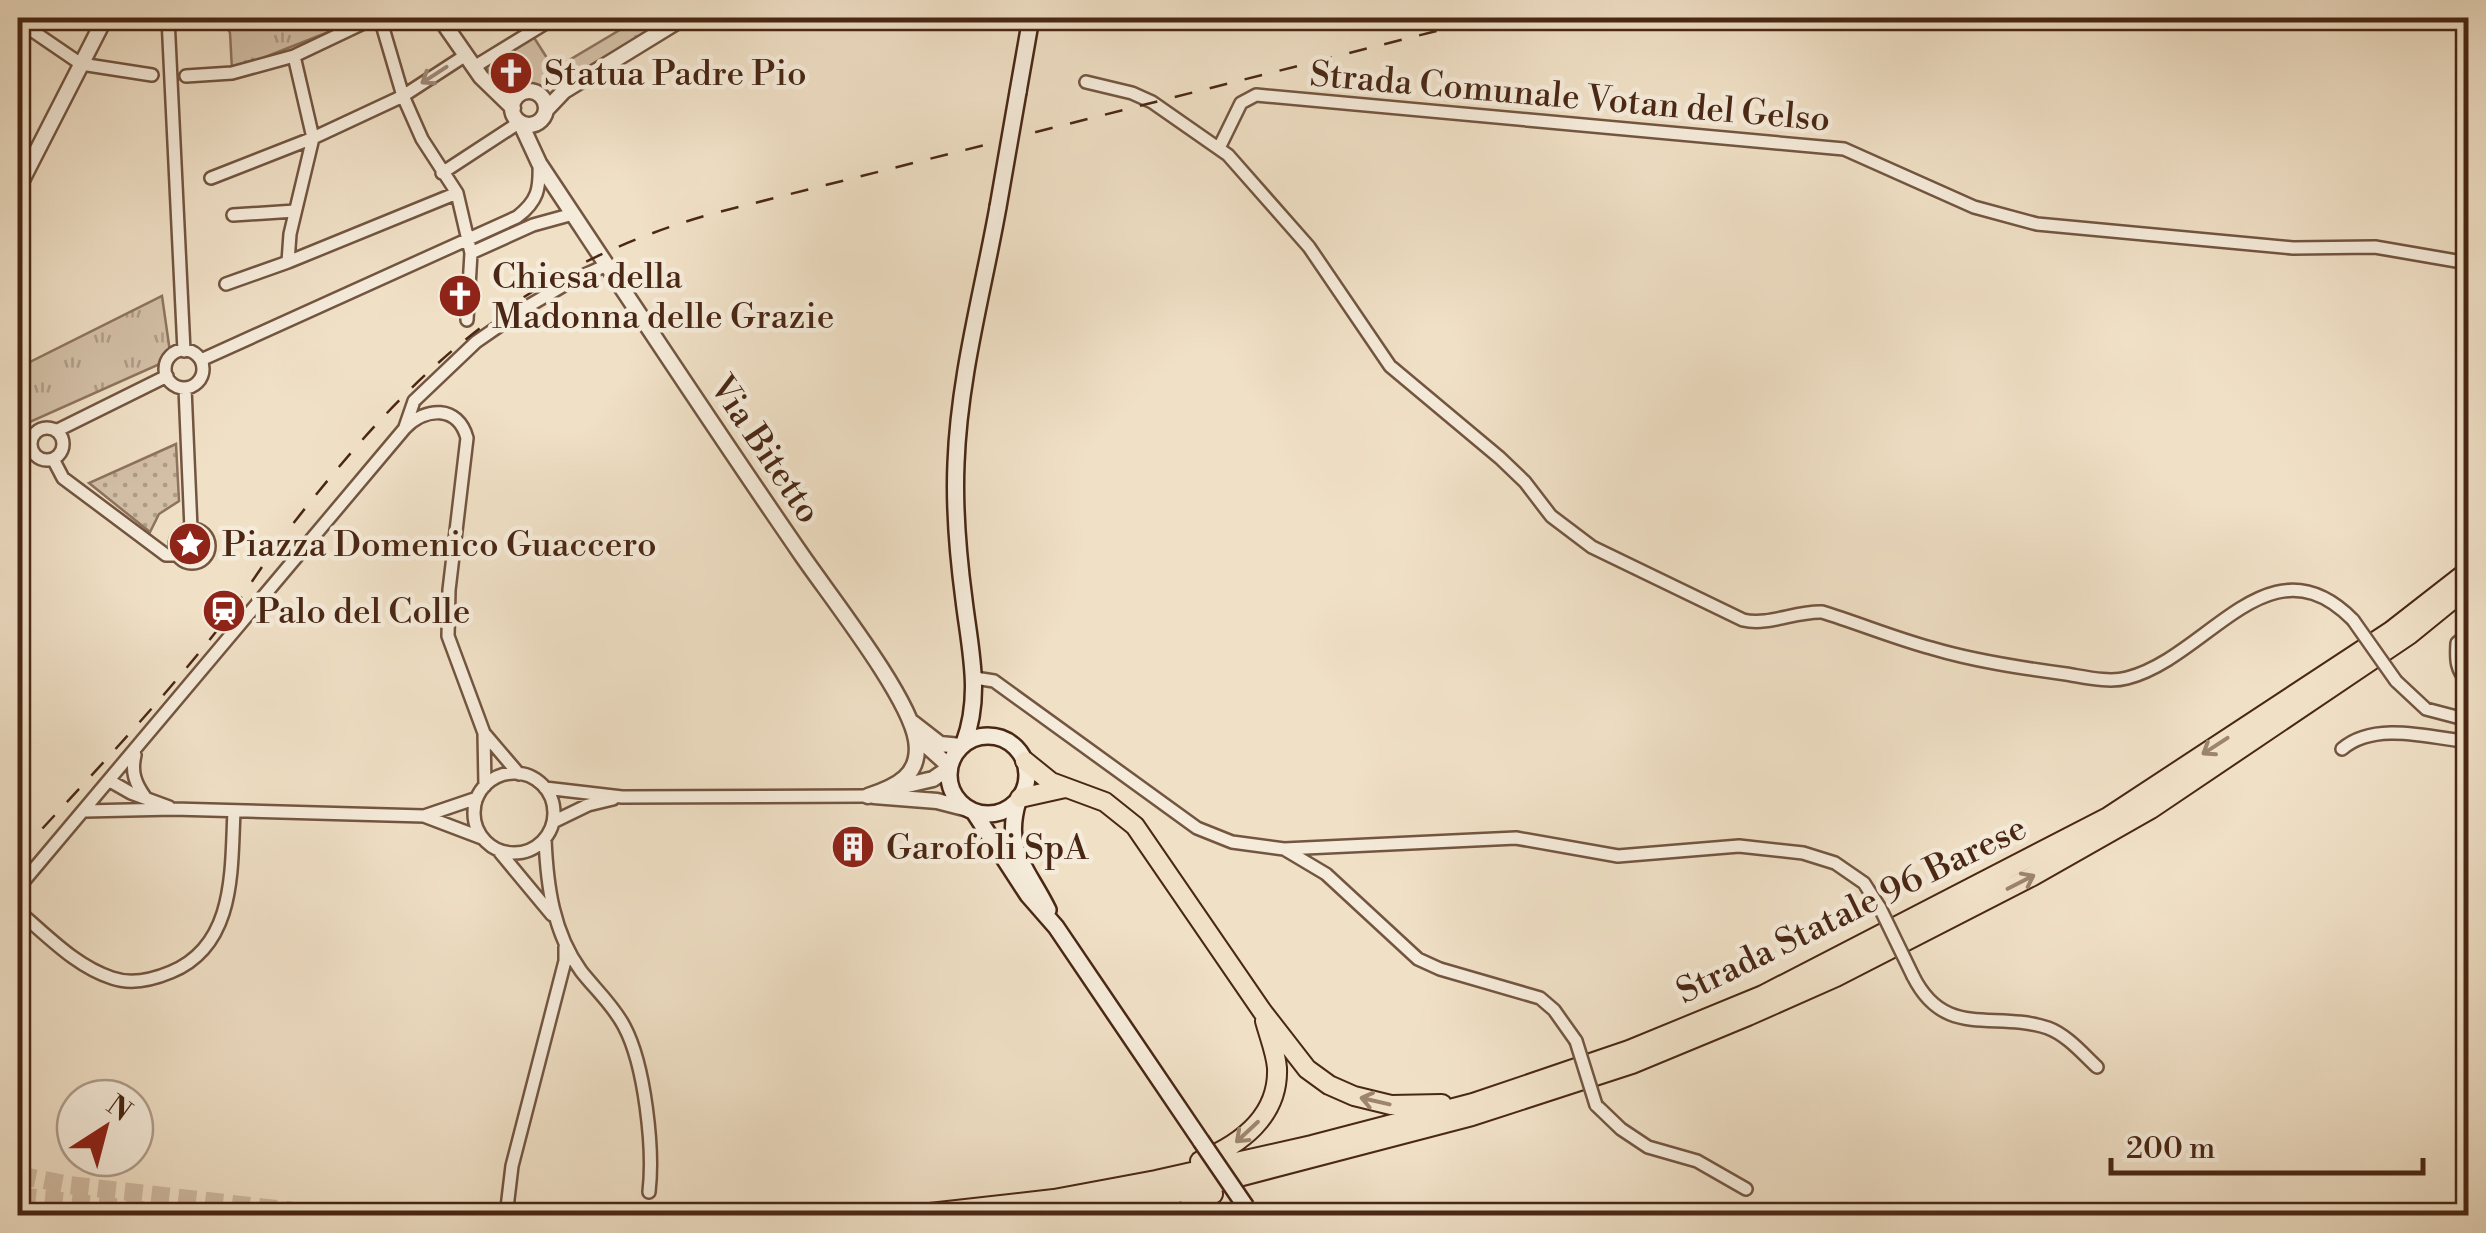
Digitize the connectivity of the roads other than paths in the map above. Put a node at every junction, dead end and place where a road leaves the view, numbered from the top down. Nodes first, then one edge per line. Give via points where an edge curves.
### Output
1 (104, 18) edge
2 (168, 18) edge
3 (377, 18) edge
4 (440, 18) edge
5 (554, 18) edge
6 (682, 18) edge
7 (1030, 18) edge
8 (18, 21) edge
9 (294, 56) junction
10 (82, 64) junction
11 (474, 67) junction
12 (152, 74) dead end
13 (186, 76) dead end
14 (1086, 82) dead end
15 (402, 96) junction
16 (517, 108) junction
17 (541, 109) junction
18 (313, 138) junction
19 (1219, 148) junction
20 (540, 163) junction
21 (442, 172) junction
22 (212, 178) dead end
23 (18, 184) edge
24 (457, 193) junction
25 (295, 211) junction
26 (573, 214) junction
27 (234, 215) dead end
28 (468, 239) junction
29 (471, 253) junction
30 (288, 262) junction
31 (2468, 264) edge
32 (607, 265) junction
33 (226, 284) dead end
34 (466, 320) dead end
35 (184, 350) junction
36 (201, 360) junction
37 (167, 376) junction
38 (185, 388) junction
39 (405, 428) junction
40 (56, 430) junction
41 (24, 438) edge
42 (53, 459) junction
43 (191, 530) junction
44 (178, 555) junction
45 (2468, 572) edge
46 (2468, 586) edge
47 (2468, 634) edge
48 (975, 678) junction
49 (2468, 682) edge
50 (974, 711) junction
51 (909, 719) junction
52 (2468, 720) edge
53 (484, 733) junction
54 (915, 735) junction
55 (995, 736) junction
56 (2468, 742) edge
57 (962, 744) junction
58 (137, 748) junction
59 (2342, 749) dead end
60 (1026, 762) junction
61 (949, 767) junction
62 (519, 774) junction
63 (110, 780) junction
64 (545, 788) junction
65 (1065, 788) junction
66 (891, 789) junction
67 (481, 792) junction
68 (868, 796) junction
69 (145, 797) junction
70 (622, 797) junction
71 (1019, 799) junction
72 (173, 809) junction
73 (125, 810) junction
74 (971, 810) junction
75 (84, 811) junction
76 (234, 811) junction
77 (424, 816) junction
78 (553, 822) junction
79 (482, 838) junction
80 (545, 839) junction
81 (498, 850) junction
82 (1284, 850) junction
83 (18, 888) edge
84 (18, 911) edge
85 (554, 918) junction
86 (1056, 927) junction
87 (564, 943) junction
88 (1262, 1011) junction
89 (2097, 1067) dead end
90 (1472, 1104) junction
91 (1250, 1176) junction
92 (1156, 1180) junction
93 (1746, 1189) dead end
94 (649, 1192) dead end
95 (1249, 1211) edge
96 (506, 1216) edge
97 (903, 1216) edge
98 (1040, 1216) edge
99 (1174, 1216) edge

1 - 10 street
2 - 35 street
3 - 9 street
3 - 15 street
4 - 11 street
5 - 11 street
6 - 17 street
7 - 48 main road, bridge via 956,463
8 - 10 street
9 - 13 street via 232,73
9 - 18 street
10 - 12 street
10 - 23 street
11 -> 15 street
11 - 16 street
14 - 19 street via 1148,100
15 - 18 street
15 - 21 street
16 - 17 street via 530,125
16 - 17 street via 532,92
16 - 20 street, Via Bitetto
16 - 21 street
17 - 20 street
18 - 22 street
18 - 25 street
19 - 31 street, Strada Comunale Votan del Gelso via 1241,103 1256,96 1500,116 1844,149 1974,208 2037,224 2293,248 2374,248
19 - 52 street, bridge via 1290,224 1390,366 1500,458 1552,516 1592,547 1743,620 1822,612 1971,658 2124,680 2193,645 2268,592 2300,588 2334,601 2426,709
20 - 26 street, Via Bitetto
20 - 28 street via 540,190 531,206
21 - 24 street
24 - 28 street
24 - 30 street
25 - 27 street
25 - 30 street
26 - 29 street
26 - 32 street, Via Bitetto
28 - 29 street
28 - 36 street
29 - 34 street
30 - 33 street
32 - 39 street via 476,342 414,401
32 - 51 street, Via Bitetto
35 - 36 street
35 - 37 street via 170,357
36 - 38 street via 201,378
37 - 38 street
37 - 40 street
38 - 43 street
39 - 53 street via 420,415 442,412 466,432 448,636
39 - 58 street
40 - 41 street
40 - 42 street via 63,443
41 - 42 street via 36,456
42 - 44 street via 63,478 166,555
43 - 44 street via 177,538
43 - 44 street via 206,536 208,552 195,563
45 -> 90 highway, Strada Statale 96 Barese via 2391,631 2108,817 1763,996
91 -> 46 highway, Strada Statale 96 Barese via 1632,1064 1836,976 2151,809 2409,635
47 - 49 street via 2458,643 2456,659
48 - 50 main road
48 - 82 street via 994,681 1197,828
50 - 55 main road
50 - 57 main road
51 - 54 street, Via Bitetto
51 - 57 street via 940,744
53 - 62 street
53 - 67 street
54 - 61 street
54 - 66 street via 911,772
55 - 57 main road
55 - 60 main road via 1014,745
56 - 59 street via 2388,733 2357,736
57 - 61 main road
58 - 63 street
58 - 69 street via 132,767
60 - 65 highway
60 - 71 main road
61 - 66 street via 933,779
61 - 74 main road via 952,792
62 - 64 street
62 - 67 street via 506,774
63 - 69 street
63 - 73 street via 114,802
63 - 75 street
64 - 70 street
64 - 78 street
65 - 71 highway
65 - 88 highway via 1105,802 1135,826
66 - 68 street
67 - 77 street
67 - 79 street via 474,818
68 - 70 street
68 - 74 street
69 - 72 street
70 - 78 street
71 - 74 main road via 998,813
71 - 86 main road via 1014,849
72 - 73 street
72 - 76 street
73 - 75 street
74 - 86 main road
75 - 83 street
76 - 77 street
76 - 84 street via 222,919 208,948 183,967 148,982 114,979 78,962
77 - 79 street
78 - 80 street
79 - 81 street
80 - 81 street via 523,852
80 - 85 street
81 - 85 street
82 - 89 street, bridge via 1516,838 1618,856 1739,846 1803,852 1835,862 1864,883 1924,998 1946,1014 2052,1029
82 - 93 street, bridge via 1326,874 1418,959 1540,998 1576,1041 1596,1105 1621,1129
85 - 87 street
86 - 95 main road, bridge
87 - 94 street via 628,1034 652,1152
87 - 96 street
90 -> 88 highway via 1391,1105 1329,1085 1307,1069
88 -> 92 highway via 1277,1069 1270,1106 1226,1150
90 - 92 highway, Strada Statale 96 Barese
91 - 98 highway, Strada Statale 96 Barese
91 - 99 highway
92 - 97 highway, Strada Statale 96 Barese

